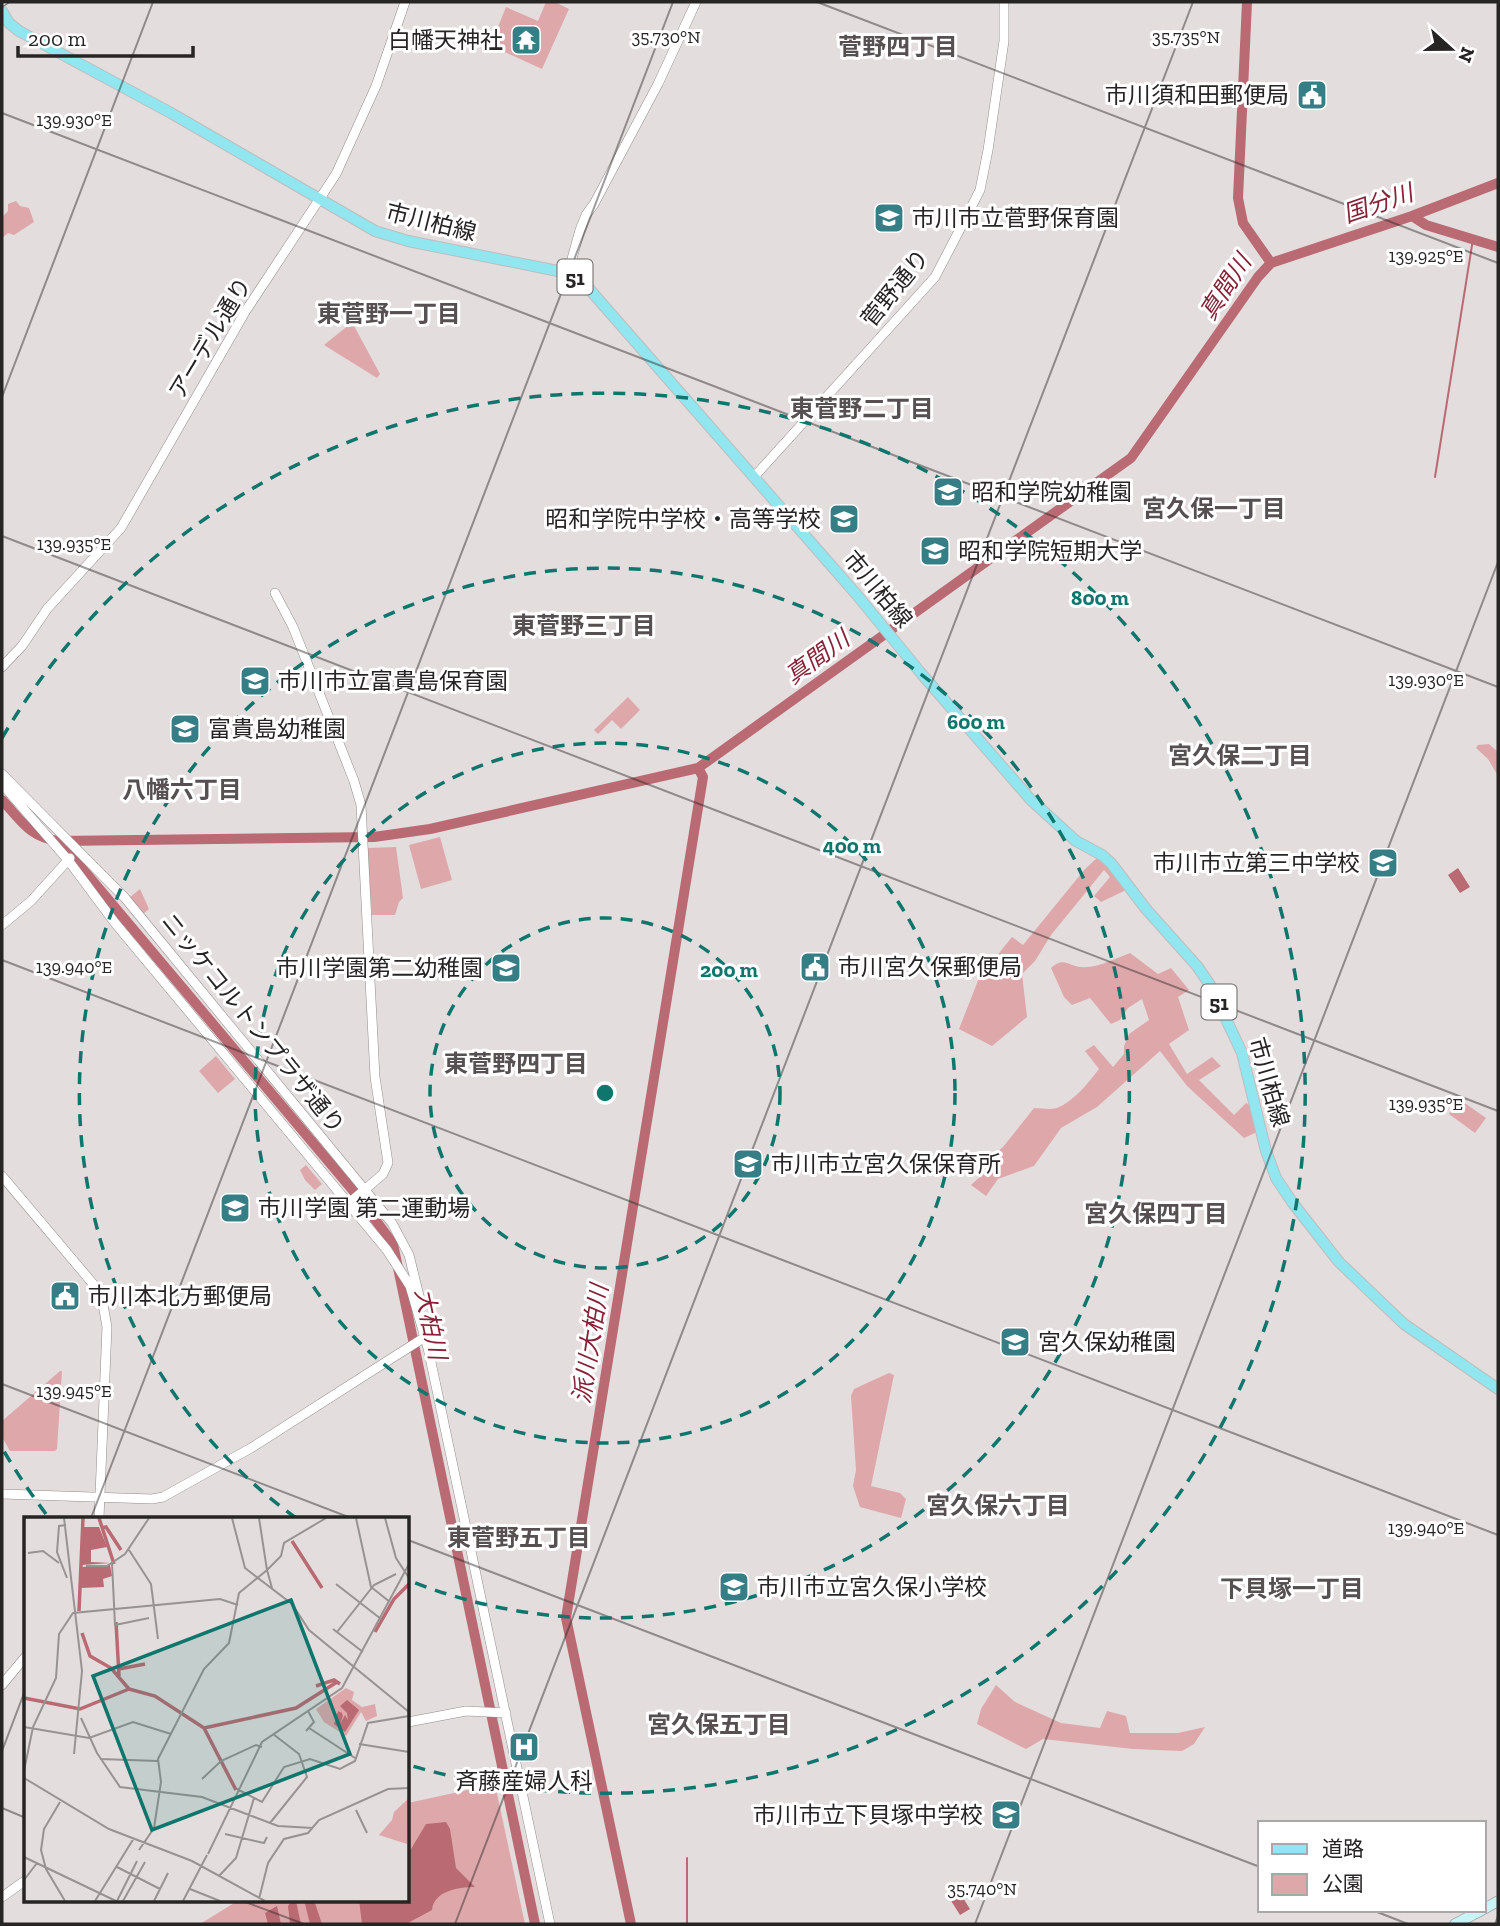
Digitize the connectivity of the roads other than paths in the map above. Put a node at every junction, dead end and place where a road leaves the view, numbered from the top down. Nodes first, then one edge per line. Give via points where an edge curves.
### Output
1 (405, 2) edge
2 (696, 2) edge
3 (1004, 2) edge
4 (2, 11) edge
5 (321, 198) junction
6 (568, 274) junction
7 (754, 477) junction
8 (275, 593) dead end
9 (2, 667) edge
10 (2, 774) edge
11 (2, 784) edge
12 (76, 849) junction
13 (65, 857) junction
14 (2, 925) edge
15 (2, 1176) edge
16 (363, 1191) junction
17 (349, 1203) junction
18 (422, 1326) junction
19 (422, 1339) junction
20 (1498, 1389) edge
21 (2, 1494) edge
22 (100, 1497) junction
23 (99, 1517) edge
24 (24, 1658) edge
25 (2, 1685) edge
26 (502, 1713) junction
27 (410, 1722) edge
28 (24, 1882) edge
29 (2, 1897) edge
30 (1479, 1912) edge
31 (550, 1924) edge
32 (1455, 1924) edge

1 - 5 street, アーデル通り via 372,96 342,164
2 - 6 street via 586,215
3 - 7 street, 菅野通り via 1004,41 988,150 979,190 960,231 935,277
4 - 5 main road, 市川柏線 / 51 via 19,31
5 - 6 main road, 市川柏線 / 51 via 380,233
5 - 9 street, アーデル通り via 245,312 121,528 47,609
6 - 7 main road, 市川柏線 / 51 via 584,283
7 - 20 main road, 市川柏線 / 51 via 1031,800 1076,841 1111,863 1204,975 1242,1053 1276,1178 1339,1262 1419,1336
8 - 16 street via 293,627 359,797 375,1077 388,1163 383,1174
10 - 12 street, ニッケコルトンプラザ通り
11 - 13 street, ニッケコルトンプラザ通り
12 - 13 street
12 - 16 street, ニッケコルトンプラザ通り via 125,898
13 - 14 street via 31,901
13 - 17 street, ニッケコルトンプラザ通り
15 - 22 street via 102,1299 107,1328
16 - 17 street
16 - 18 street, ニッケコルトンプラザ通り via 405,1244 415,1274
17 - 18 street, ニッケコルトンプラザ通り via 405,1276
18 - 19 street, ニッケコルトンプラザ通り
19 - 22 street via 172,1494 152,1499
19 - 26 street, ニッケコルトンプラザ通り
21 - 22 street
22 - 23 street
24 - 25 street
26 - 27 street via 457,1712
26 - 31 street, ニッケコルトンプラザ通り
28 - 29 street
30 - 32 main road

